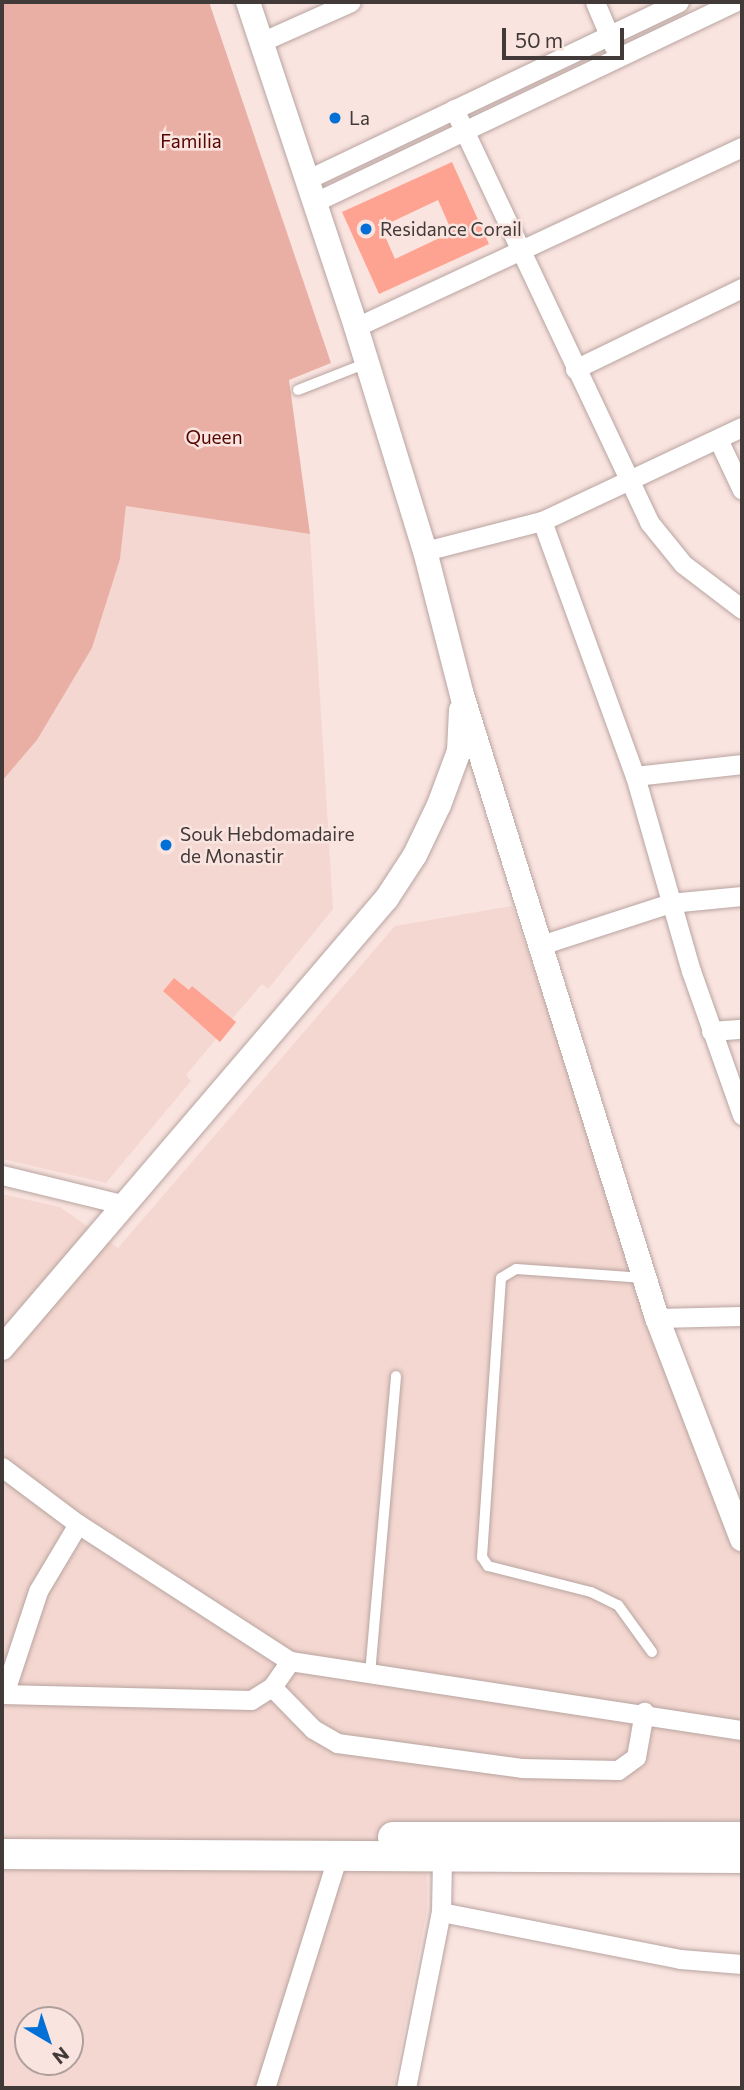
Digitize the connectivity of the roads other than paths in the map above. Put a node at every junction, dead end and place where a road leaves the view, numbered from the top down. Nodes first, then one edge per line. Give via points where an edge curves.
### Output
1 (248, 2) edge
2 (351, 2) edge
3 (594, 2) edge
4 (679, 2) edge
5 (736, 2) edge
6 (609, 36) junction
7 (261, 42) junction
8 (618, 57) junction
9 (454, 109) junction
10 (465, 132) junction
11 (742, 147) edge
12 (310, 191) junction
13 (523, 250) junction
14 (742, 288) edge
15 (356, 327) junction
16 (367, 363) junction
17 (575, 369) junction
18 (298, 390) dead end
19 (742, 427) edge
20 (718, 439) junction
21 (629, 482) junction
22 (742, 490) edge
23 (542, 521) junction
24 (425, 551) junction
25 (742, 609) edge
26 (462, 695) junction
27 (742, 764) edge
28 (635, 776) junction
29 (742, 896) edge
30 (670, 903) junction
31 (541, 945) junction
32 (742, 1029) edge
33 (711, 1031) junction
34 (742, 1115) edge
35 (2, 1175) edge
36 (125, 1205) junction
37 (644, 1278) junction
38 (742, 1316) edge
39 (657, 1318) junction
40 (2, 1348) edge
41 (396, 1377) dead end
42 (2, 1467) edge
43 (78, 1524) junction
44 (742, 1539) edge
45 (652, 1652) dead end
46 (290, 1661) junction
47 (370, 1674) junction
48 (272, 1687) junction
49 (3, 1694) edge
50 (644, 1712) junction
51 (742, 1730) edge
52 (2, 1835) edge
53 (742, 1837) edge
54 (2, 1854) edge
55 (337, 1858) junction
56 (442, 1858) junction
57 (742, 1858) edge
58 (440, 1912) junction
59 (742, 1964) edge
60 (265, 2088) edge
61 (406, 2088) edge

1 - 7 street
2 - 7 street
3 - 6 street
4 - 6 street
5 - 8 street
6 - 8 street
6 - 9 street
7 - 12 street
8 - 10 street
9 - 10 street
9 - 12 street
10 - 12 street
10 - 13 street
11 - 13 street
12 - 15 street
13 - 15 street
13 - 17 street
14 - 17 street
15 - 16 street
16 - 18 lane
16 - 24 street
17 - 21 street
19 - 20 street
20 - 21 street
20 - 22 street
21 - 23 street
21 - 25 street via 649,522 683,564
23 - 24 street
23 - 28 street
24 - 26 street
26 - 31 street
26 - 36 street via 459,751 415,855 387,898
27 - 28 street
28 - 30 street
29 - 30 street
30 - 31 street
30 - 33 street
31 - 37 street
32 - 33 street
33 - 34 street
35 - 36 street
36 - 40 street
37 - 39 street
37 - 45 lane via 516,1269 501,1278 482,1557 488,1566 592,1592 618,1605
38 - 39 street
39 - 44 street
41 - 47 lane
42 - 43 street
43 - 46 street
43 - 49 street via 38,1591
46 - 47 street
46 - 48 street
47 - 50 street
48 - 49 street via 251,1700
48 - 50 street via 313,1729 337,1743 521,1768 618,1770 636,1758
50 - 51 street
52 - 53 main road
54 - 55 main road
55 - 56 main road
55 - 60 street
56 - 57 main road
56 - 58 street
58 - 59 street via 680,1959
58 - 61 street

